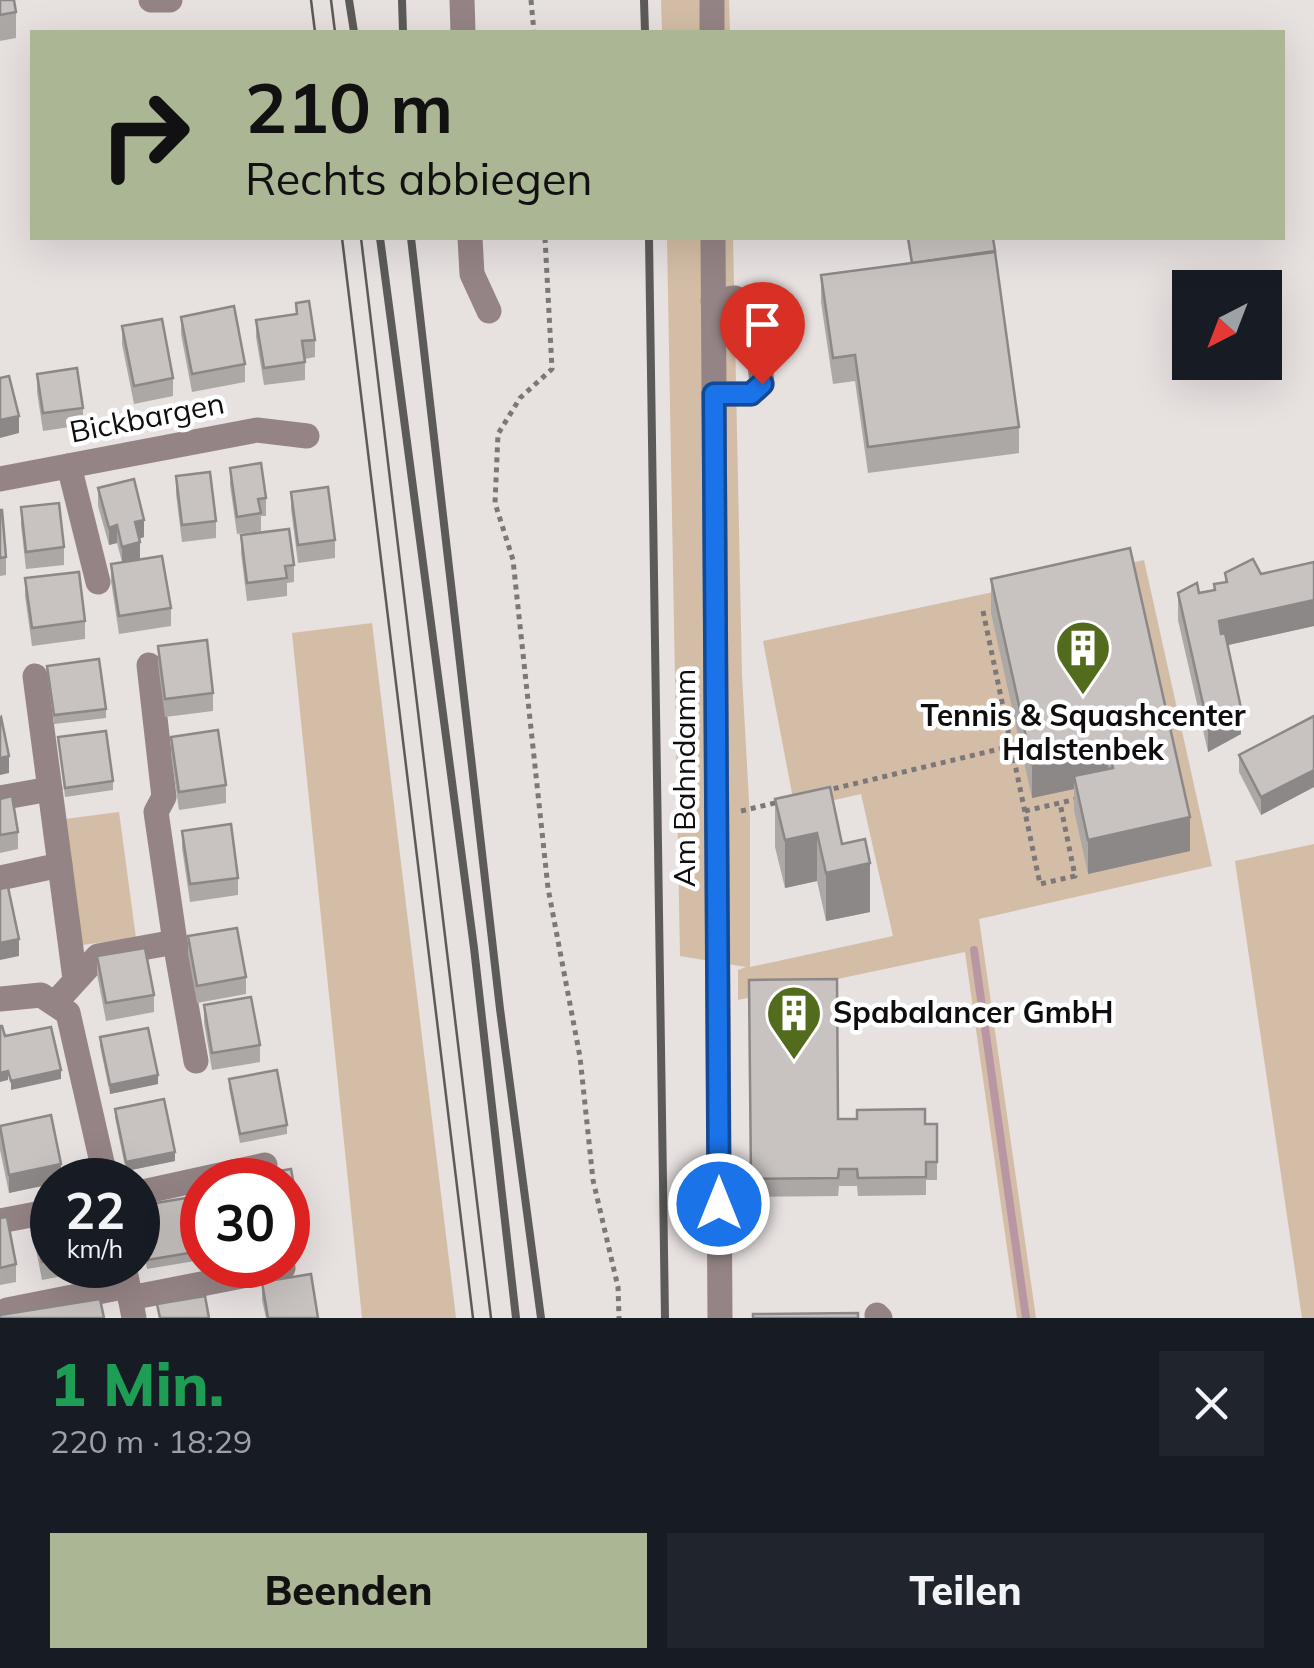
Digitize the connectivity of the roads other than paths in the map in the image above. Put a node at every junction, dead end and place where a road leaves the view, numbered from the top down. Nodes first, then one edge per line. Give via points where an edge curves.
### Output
1 (151, 0) edge
2 (170, 0) edge
3 (462, 0) edge
4 (712, 0) edge
5 (463, 30) edge
6 (712, 30) edge
7 (470, 240) edge
8 (713, 240) edge
9 (713, 301) junction
10 (489, 311) dead end
11 (714, 394) junction
12 (307, 436) dead end
13 (68, 466) junction
14 (0, 479) edge
15 (98, 582) dead end
16 (149, 665) dead end
17 (34, 676) dead end
18 (50, 789) junction
19 (0, 798) edge
20 (60, 864) junction
21 (0, 878) edge
22 (175, 942) junction
23 (75, 979) junction
24 (0, 1000) edge
25 (56, 1002) junction
26 (196, 1061) dead end
27 (101, 1158) edge
28 (30, 1215) edge
29 (0, 1221) edge
30 (180, 1284) edge
31 (129, 1292) edge
32 (7, 1310) edge
33 (720, 1318) edge

1 - 2 street
3 - 5 street
4 - 6 street
7 - 10 street via 472,274
8 - 9 street, Am Bahndamm
9 - 11 street, Am Bahndamm
9 - 11 street via 735,298 754,306 762,384 751,394
11 - 33 street, Am Bahndamm
12 - 13 street, Bickbargen via 257,430
13 - 14 street, Bickbargen
13 - 15 street
16 - 22 street via 164,796 156,812
17 - 18 street
18 - 19 street
18 - 20 street
20 - 21 street
20 - 23 street
22 - 23 street via 98,956
22 - 26 street
23 - 25 street
24 - 25 street via 40,995
25 - 27 street via 75,1030
28 - 29 street
30 - 31 street
31 - 32 street

